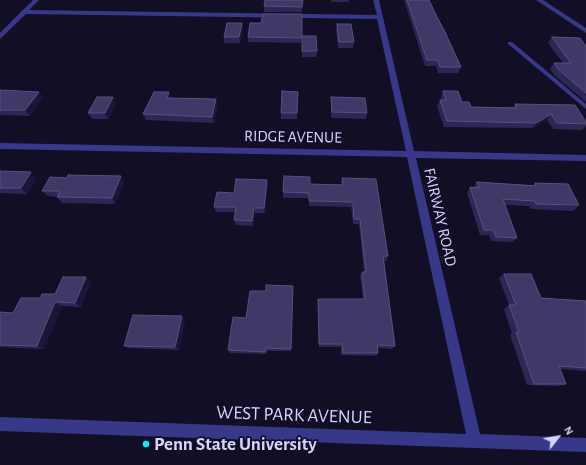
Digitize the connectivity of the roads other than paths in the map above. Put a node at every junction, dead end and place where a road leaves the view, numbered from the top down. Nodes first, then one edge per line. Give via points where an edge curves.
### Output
1 (36, 0) edge
2 (376, 0) edge
3 (539, 0) edge
4 (25, 12) junction
5 (380, 17) junction
6 (572, 22) junction
7 (586, 22) edge
8 (586, 31) edge
9 (0, 37) edge
10 (510, 43) dead end
11 (586, 107) edge
12 (0, 146) edge
13 (411, 154) junction
14 (586, 158) edge
15 (0, 424) edge
16 (475, 441) junction
17 (586, 445) edge

1 - 4 street
2 - 5 street, FAIRWAY ROAD
3 - 6 street
4 - 5 street
4 - 9 street
5 - 13 street, FAIRWAY ROAD
6 - 7 street
6 - 8 street
10 - 11 lane
12 - 13 street, RIDGE AVENUE
13 - 14 street, RIDGE AVENUE
13 - 16 street, FAIRWAY ROAD
15 - 16 street, WEST PARK AVENUE
16 - 17 street, WEST PARK AVENUE

